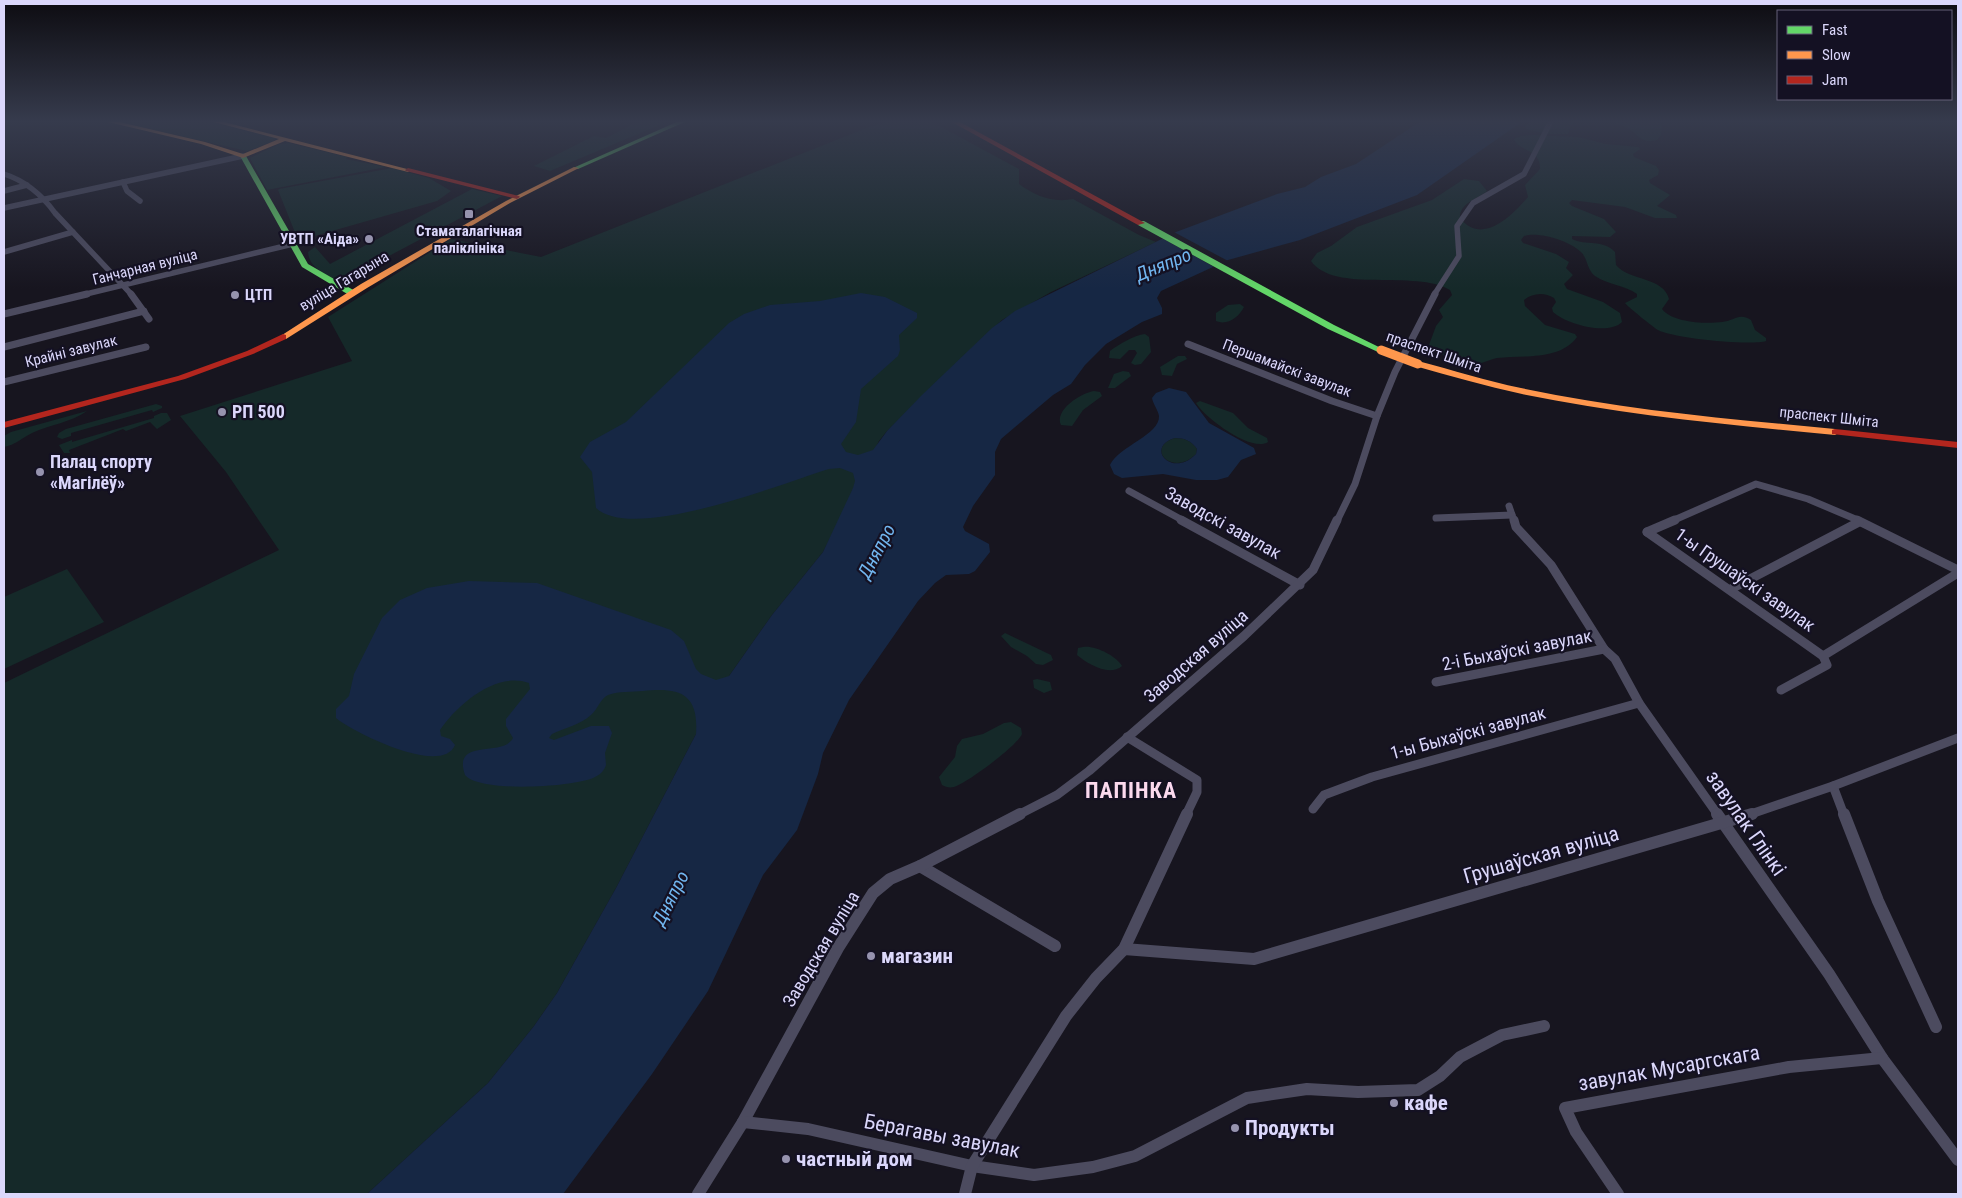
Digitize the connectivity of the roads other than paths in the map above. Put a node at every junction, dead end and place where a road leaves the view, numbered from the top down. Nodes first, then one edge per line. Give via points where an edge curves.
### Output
1 (13, 177) edge
2 (147, 177) edge
3 (255, 177) edge
4 (435, 177) edge
5 (555, 177) edge
6 (1058, 177) edge
7 (1060, 177) edge
8 (1520, 177) edge
9 (123, 182) junction
10 (27, 185) junction
11 (4, 191) edge
12 (1085, 191) junction
13 (517, 197) junction
14 (45, 199) junction
15 (140, 201) dead end
16 (4, 208) edge
17 (73, 232) junction
18 (293, 244) junction
19 (4, 252) edge
20 (125, 285) junction
21 (352, 293) junction
22 (144, 311) junction
23 (4, 314) edge
24 (149, 319) dead end
25 (1188, 344) dead end
26 (146, 346) dead end
27 (4, 347) edge
28 (1420, 362) junction
29 (4, 382) edge
30 (1377, 416) junction
31 (4, 425) edge
32 (1958, 440) edge
33 (1958, 445) edge
34 (1129, 491) dead end
35 (1436, 518) dead end
36 (1859, 522) junction
37 (1958, 571) edge
38 (1300, 585) junction
39 (1731, 588) junction
40 (1604, 649) junction
41 (1823, 656) junction
42 (1436, 682) dead end
43 (1781, 690) dead end
44 (1639, 703) junction
45 (1128, 736) junction
46 (1958, 738) edge
47 (1833, 786) junction
48 (1313, 809) dead end
49 (1723, 824) junction
50 (920, 866) junction
51 (1054, 946) dead end
52 (1124, 949) junction
53 (1544, 1026) dead end
54 (1936, 1027) dead end
55 (1882, 1058) junction
56 (742, 1122) junction
57 (1958, 1160) edge
58 (972, 1166) junction
59 (698, 1194) edge
60 (965, 1194) edge
61 (1618, 1194) edge

1 - 10 street
2 - 9 street
3 - 18 main road
4 - 13 main road
5 - 13 main road, вуліца Гагарына
6 - 12 main road, праспект Шміта
7 - 12 main road, праспект Шміта
8 - 30 street, Заводская вуліца via 1473,203 1457,226 1459,256 1409,345
9 - 14 street
9 - 15 street via 127,191
10 - 11 street
10 - 14 street
12 - 28 main road, праспект Шміта, bridge via 1337,330
13 - 21 main road, вуліца Гагарына
14 - 16 street
14 - 17 street
17 - 19 street
17 - 20 street
18 - 20 street, Ганчарная вуліца
18 - 21 main road via 305,266
20 - 22 street
20 - 23 street, Ганчарная вуліца
21 - 31 main road, вуліца Гагарына via 283,337 242,357
22 - 24 street
22 - 27 street
25 - 30 street, Першамайскі завулак
26 - 29 street, Крайні завулак
28 - 32 main road, праспект Шміта via 1515,388 1605,404
28 - 33 main road, праспект Шміта via 1475,382 1568,403
30 - 38 street, Заводская вуліца via 1355,484 1313,570
34 - 38 street, Заводскі завулак
35 - 40 street, завулак Глінкі via 1511,510 1516,527 1551,565
36 - 37 street
36 - 39 street
36 - 39 street, 1-ы Грушаўскі завулак via 1846,514 1756,484 1648,532
37 - 41 street
38 - 45 street, Заводская вуліца
39 - 41 street, 1-ы Грушаўскі завулак
40 - 42 street, 2-і Быхаўскі завулак
40 - 44 street, завулак Глінкі via 1614,659
41 - 43 street via 1827,665
44 - 48 street, 1-ы Быхаўскі завулак via 1372,777 1324,795
44 - 49 street, завулак Глінкі
45 - 50 street, Заводская вуліца via 1056,795
45 - 52 street via 1198,780 1197,792
46 - 47 street, Грушаўская вуліца
47 - 49 street, Грушаўская вуліца
47 - 54 street via 1878,901
49 - 52 street, Грушаўская вуліца via 1568,866 1254,959
49 - 55 street, завулак Глінкі via 1829,974
50 - 51 street
50 - 56 street, Заводская вуліца via 890,879 873,893 834,956
52 - 58 street via 1066,1016
53 - 58 street, Берагавы завулак via 1502,1034 1460,1058 1418,1090 1358,1092 1306,1088 1247,1098 1156,1148 1093,1167 1034,1174
55 - 57 street, завулак Глінкі
55 - 61 street, завулак Мусаргскага via 1788,1067 1565,1108 1576,1132
56 - 58 street, Берагавы завулак via 808,1128
56 - 59 street
58 - 60 street

